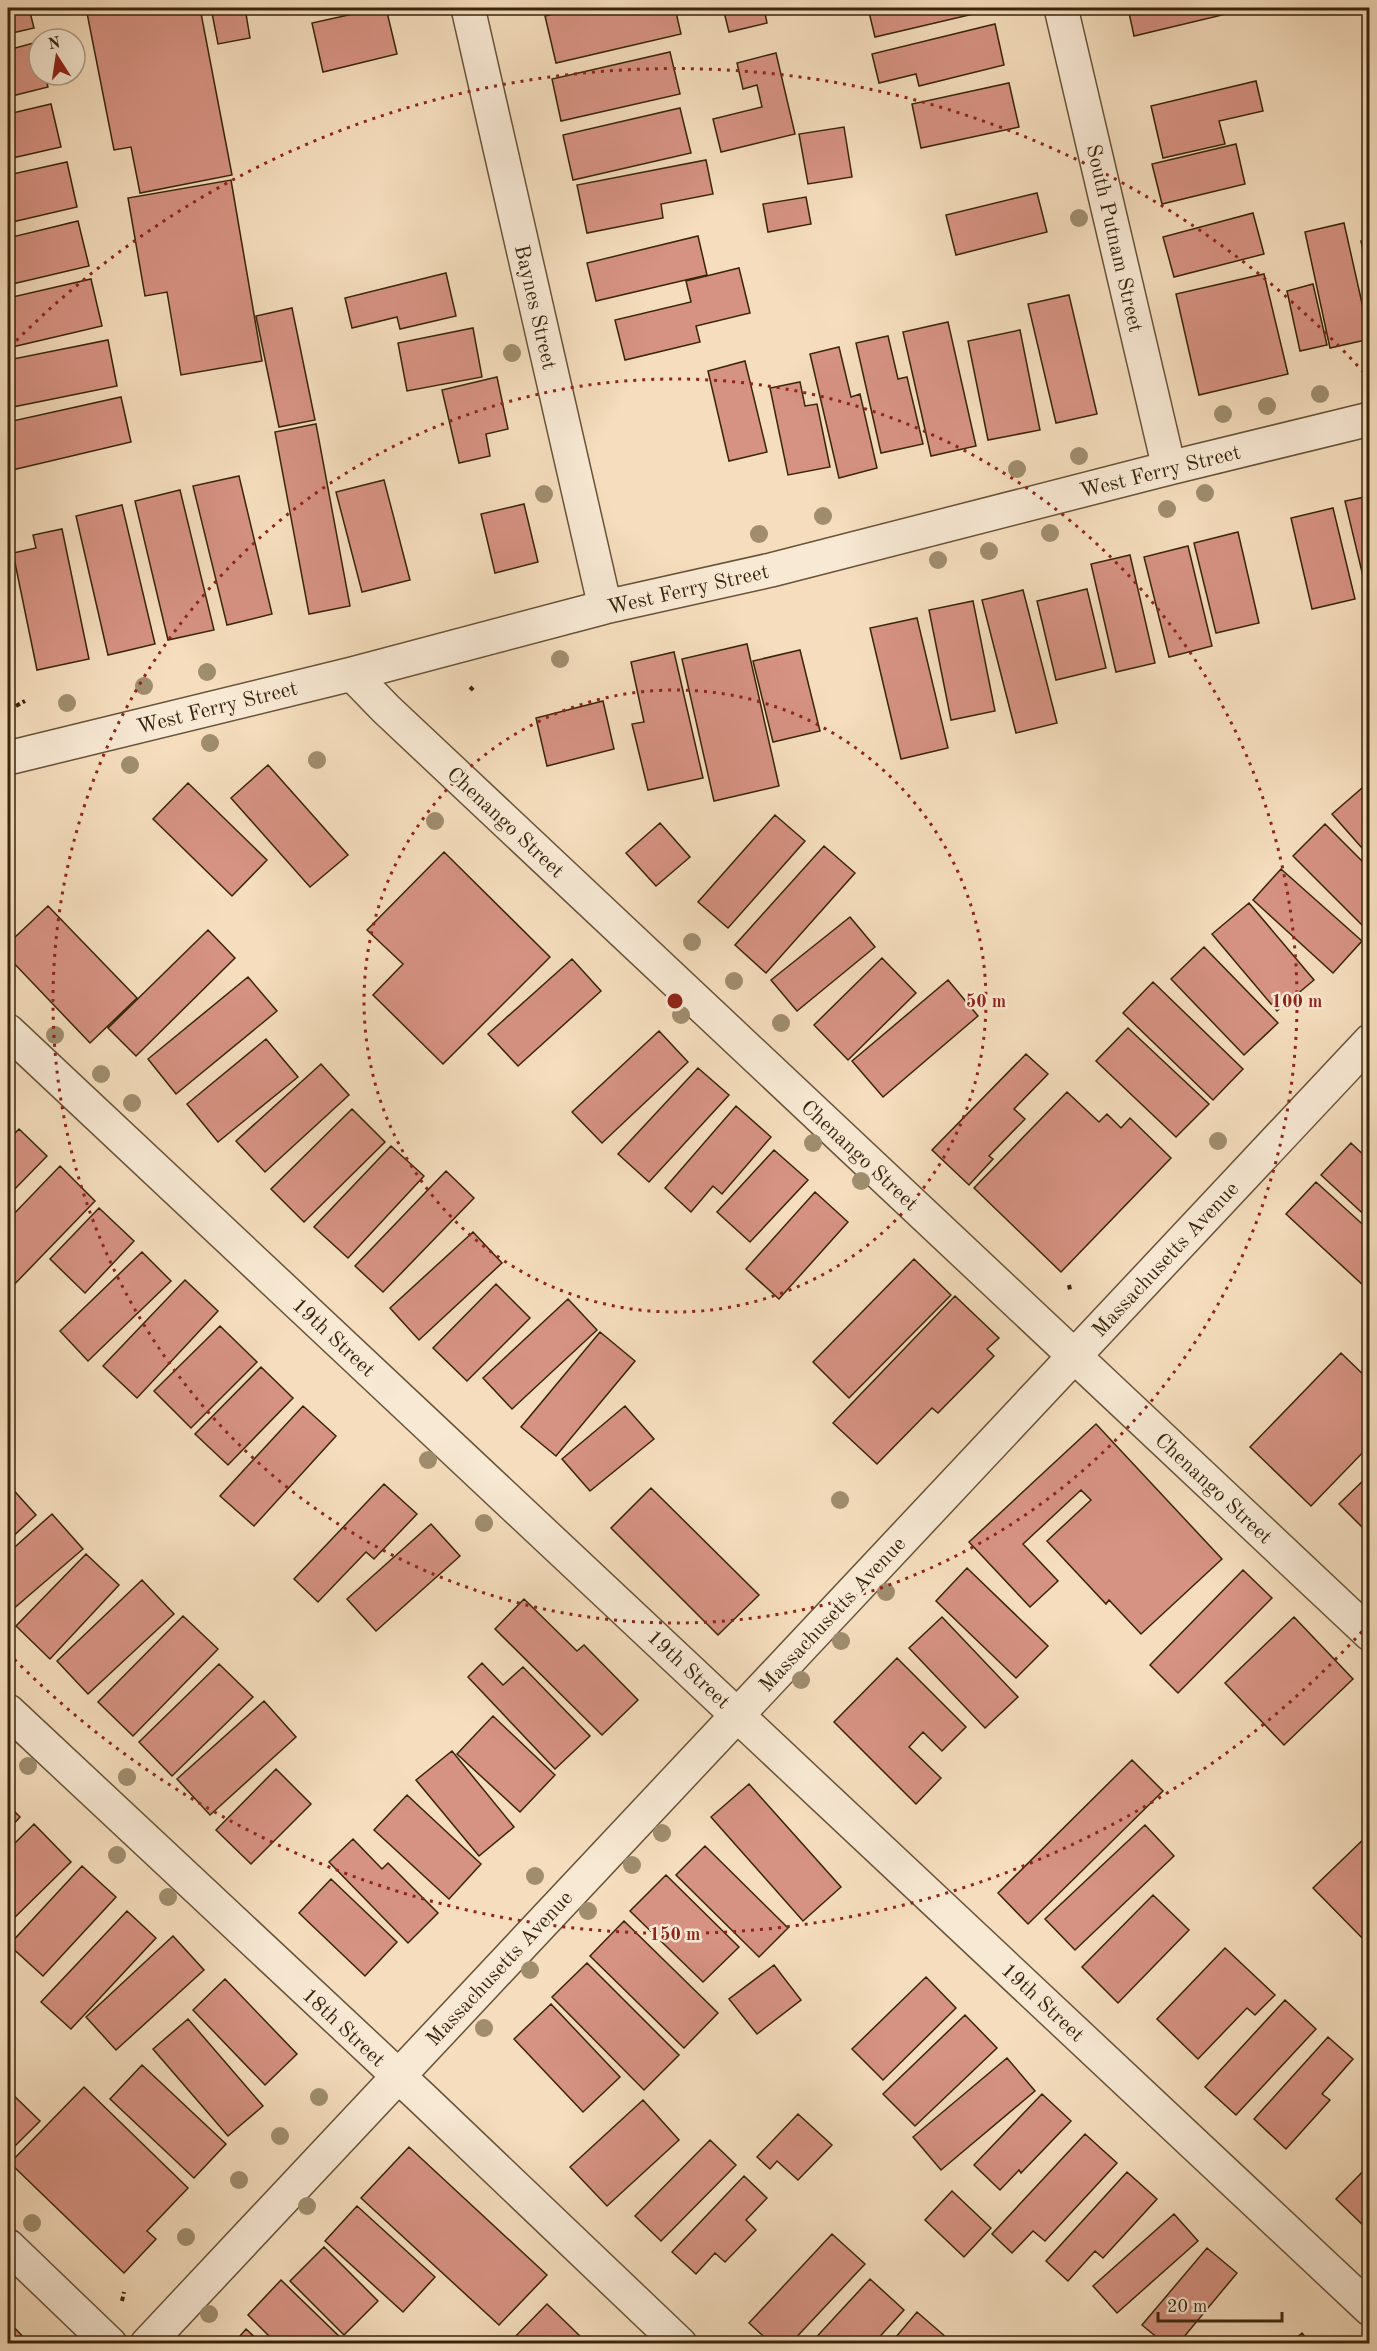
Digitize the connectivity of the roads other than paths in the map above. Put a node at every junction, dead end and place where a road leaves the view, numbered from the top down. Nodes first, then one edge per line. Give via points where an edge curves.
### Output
1 (468, 8) edge
2 (1061, 8) edge
3 (1370, 419) edge
4 (1169, 468) junction
5 (605, 607) junction
6 (352, 674) junction
7 (8, 758) edge
8 (8, 1031) edge
9 (1370, 1041) edge
10 (1074, 1356) junction
11 (1370, 1634) edge
12 (8, 1711) edge
13 (738, 1714) junction
14 (398, 2077) junction
15 (8, 2246) edge
16 (1370, 2309) edge
17 (110, 2343) edge
18 (147, 2343) edge
19 (680, 2343) edge

1 - 5 street, Baynes Street
2 - 4 street, South Putnam Street
3 - 4 street, West Ferry Street
4 - 5 street, West Ferry Street via 771,570
5 - 6 street, West Ferry Street
6 - 7 street, West Ferry Street
6 - 10 street, Chenango Street
8 - 13 street, 19th Street
9 - 10 street, Massachusetts Avenue
10 - 11 street, Chenango Street
10 - 13 street, Massachusetts Avenue
12 - 14 street, 18th Street
13 - 14 street, Massachusetts Avenue
13 - 16 street, 19th Street
14 - 18 street, Massachusetts Avenue
14 - 19 street, 18th Street
15 - 17 street

